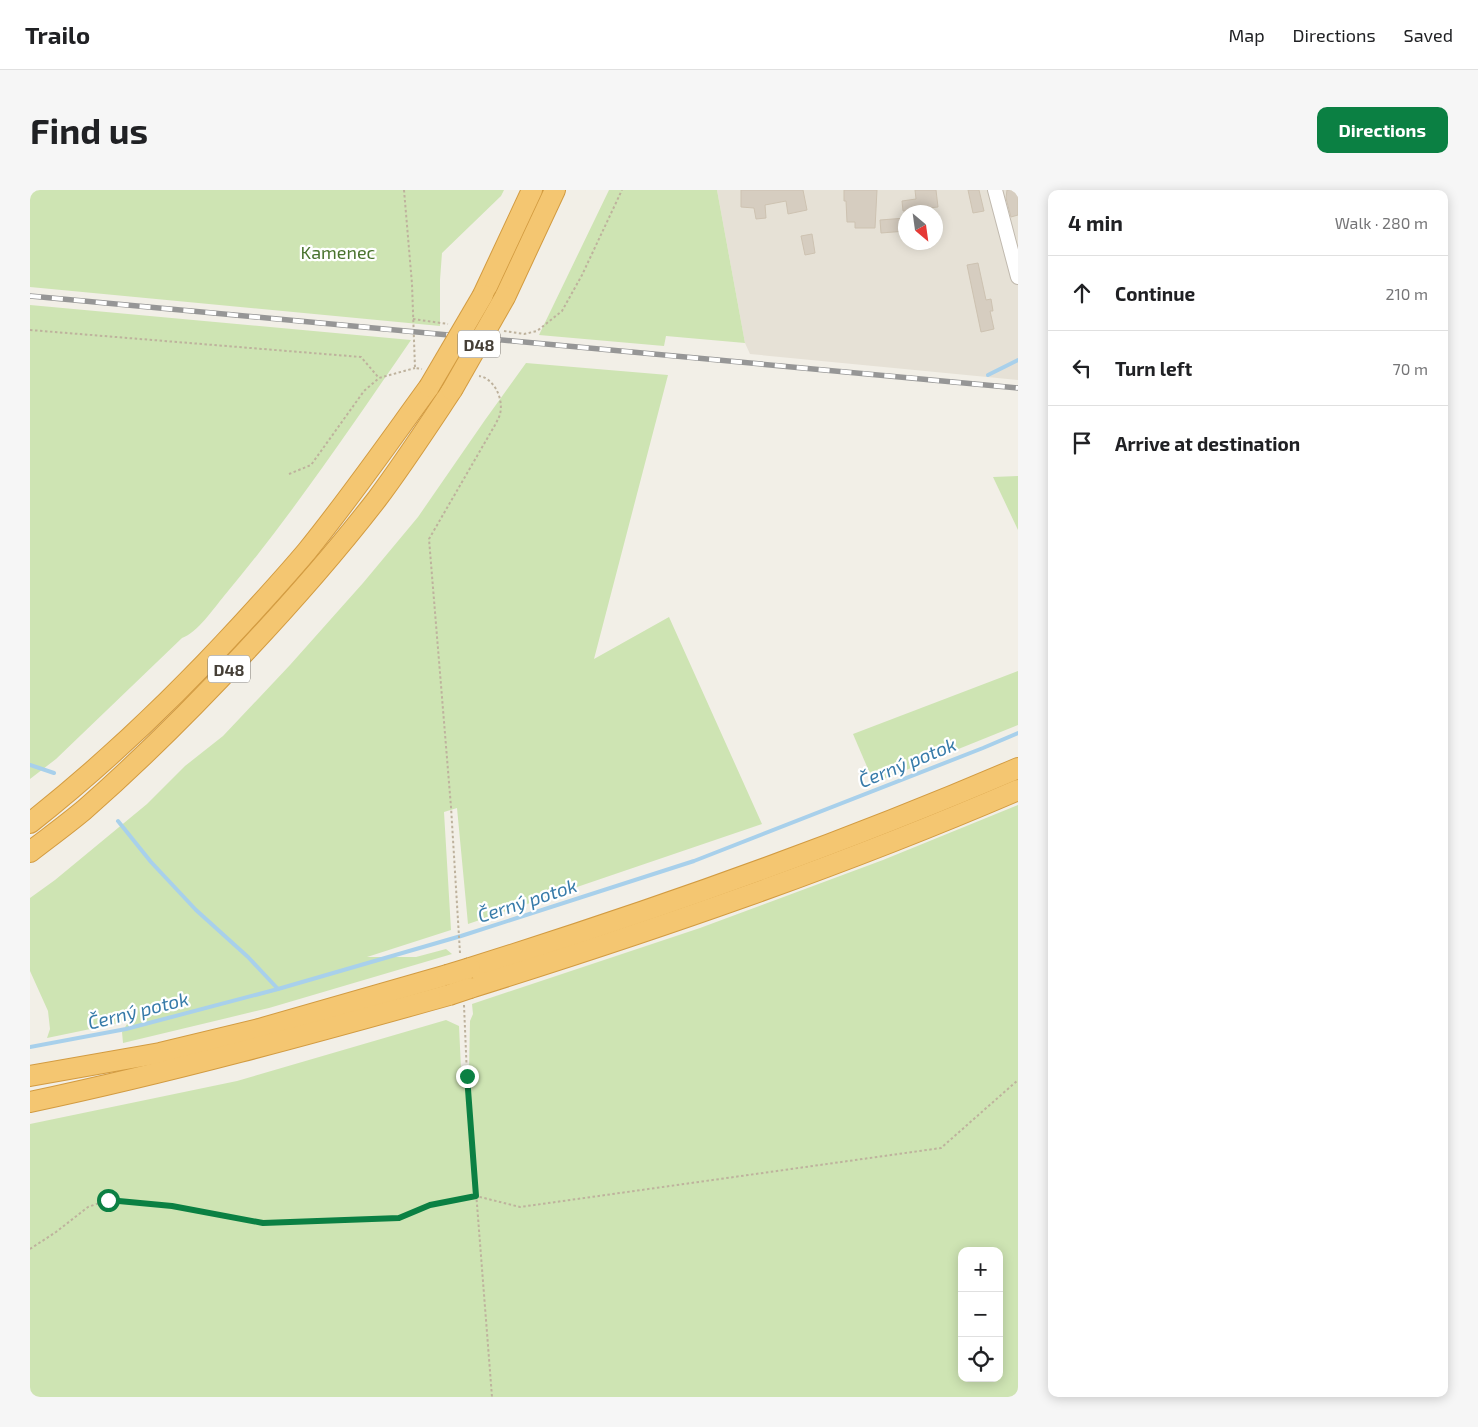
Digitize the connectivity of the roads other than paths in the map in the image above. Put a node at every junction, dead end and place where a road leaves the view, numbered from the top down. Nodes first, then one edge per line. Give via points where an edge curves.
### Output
1 (532, 190) edge
2 (555, 190) edge
3 (995, 190) edge
4 (1018, 277) edge
5 (1018, 768) edge
6 (1018, 790) edge
7 (30, 823) edge
8 (30, 852) edge
9 (30, 1076) edge
10 (30, 1102) edge

1 - 7 highway, D48, bridge via 483,295 429,387 307,552 204,665 138,731
2 - 8 highway, D48, bridge via 505,297 452,390 401,466 341,545 219,681 83,811
3 - 4 lane
5 - 9 highway, bridge via 782,863 663,905 465,963 448,975 259,1029 104,1064
6 - 10 highway via 788,881 461,996 165,1072

